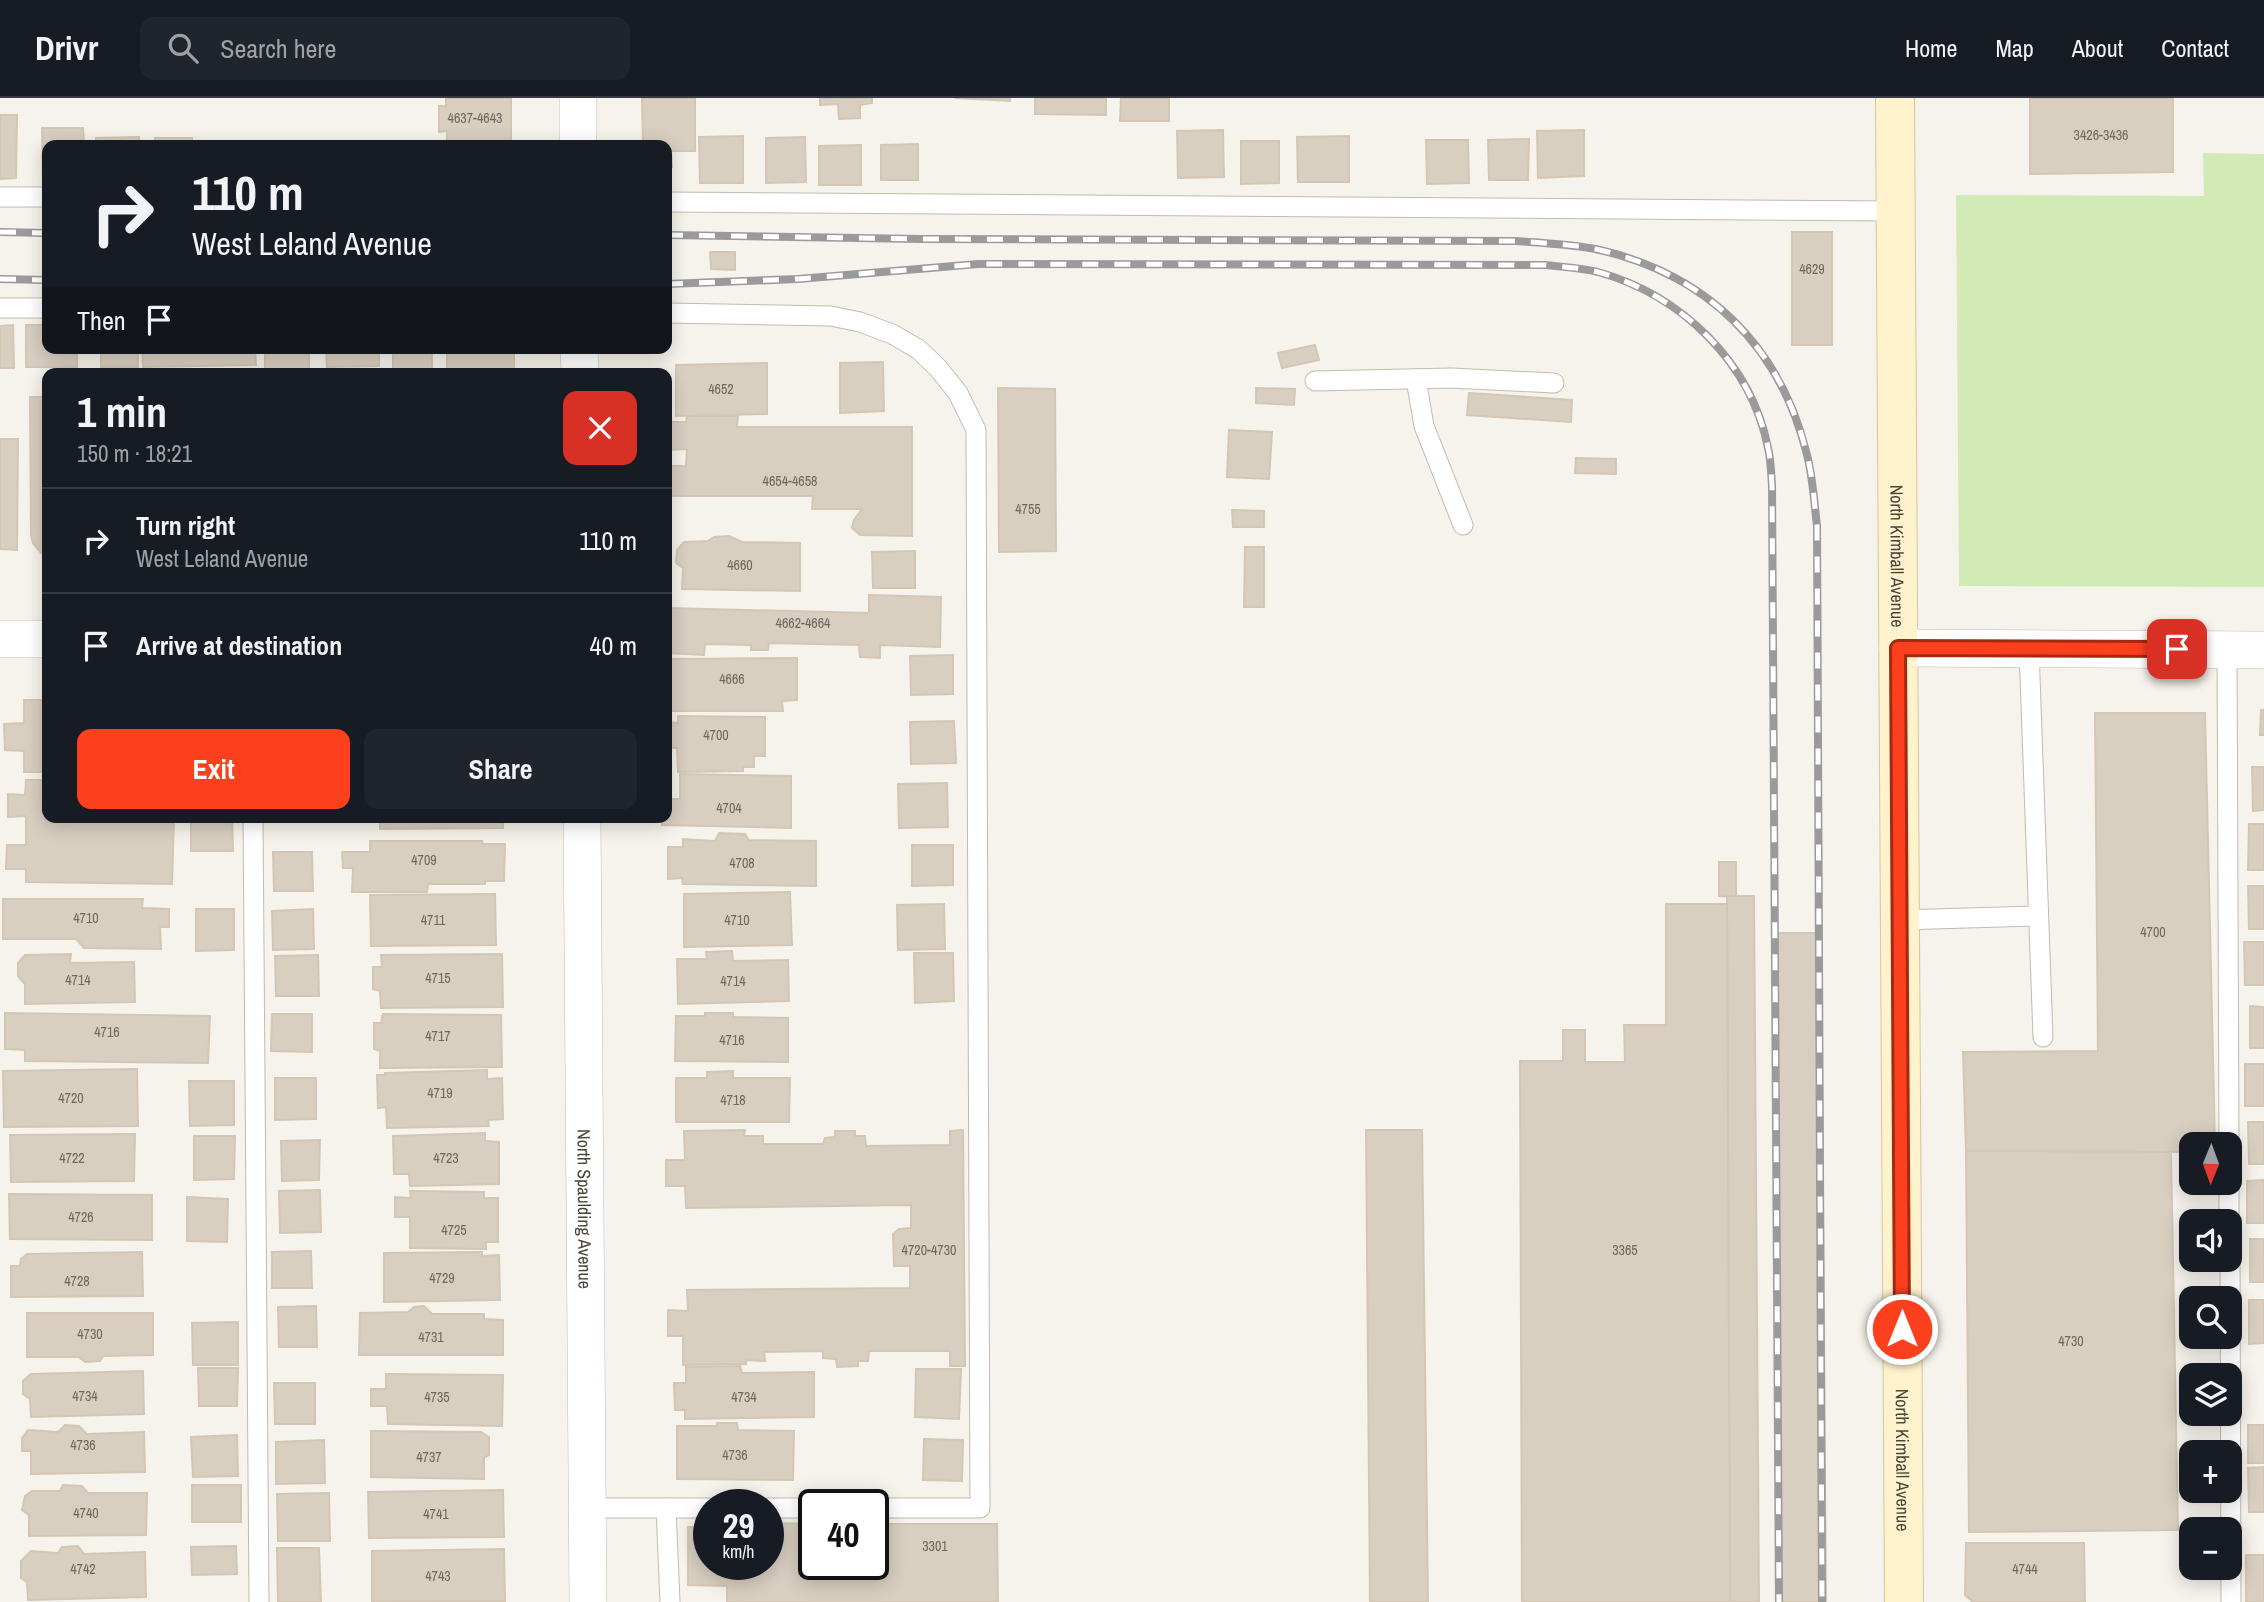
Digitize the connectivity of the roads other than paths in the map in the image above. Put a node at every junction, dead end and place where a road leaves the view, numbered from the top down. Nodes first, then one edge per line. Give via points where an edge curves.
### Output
1 (578, 98) edge
2 (1895, 98) edge
3 (578, 140) edge
4 (0, 197) edge
5 (42, 197) edge
6 (672, 202) edge
7 (1896, 211) junction
8 (0, 308) edge
9 (42, 308) edge
10 (672, 313) edge
11 (1416, 379) junction
12 (1315, 381) dead end
13 (1554, 383) dead end
14 (1463, 525) dead end
15 (0, 639) edge
16 (42, 639) edge
17 (1898, 648) junction
18 (2029, 649) junction
19 (2227, 649) junction
20 (2264, 650) edge
21 (253, 823) edge
22 (582, 823) edge
23 (2038, 916) junction
24 (1900, 920) junction
25 (2043, 1037) dead end
26 (2229, 1132) edge
27 (2230, 1272) edge
28 (587, 1508) junction
29 (666, 1508) junction
30 (693, 1508) edge
31 (889, 1508) edge
32 (259, 1602) edge
33 (588, 1602) edge
34 (670, 1602) edge
35 (1904, 1602) edge
36 (2231, 1602) edge

1 - 3 street
2 - 7 street, North Kimball Avenue
4 - 5 lane
6 - 7 lane
7 - 17 street, North Kimball Avenue
8 - 9 lane
10 - 31 lane via 831,316 892,334 938,368 958,393 976,430 981,1508
11 - 12 lane
11 - 13 lane
11 - 14 lane via 1424,426
15 - 16 street
17 - 18 street
17 - 24 street, North Kimball Avenue
18 - 19 street
18 - 23 lane
19 - 20 street
19 - 26 lane
21 - 32 lane
22 - 28 street, North Spaulding Avenue
23 - 24 lane
23 - 25 lane
24 - 35 street, North Kimball Avenue
27 - 36 lane
28 - 29 lane
28 - 33 street, North Spaulding Avenue
29 - 30 lane
29 - 34 lane

